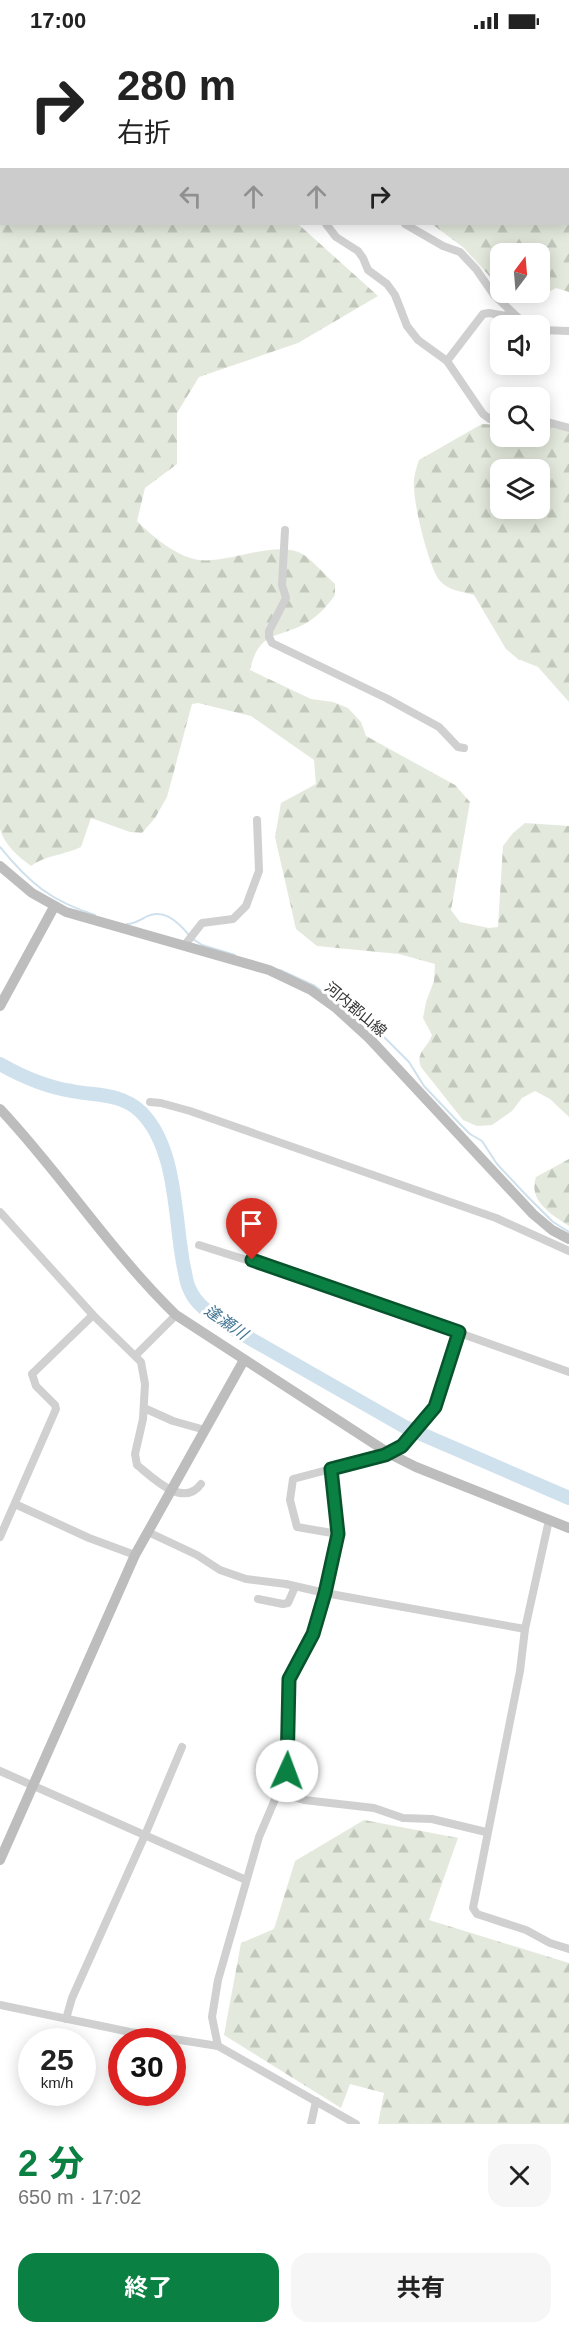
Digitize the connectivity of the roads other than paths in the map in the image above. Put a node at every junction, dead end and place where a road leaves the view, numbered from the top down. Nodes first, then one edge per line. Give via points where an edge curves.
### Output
1 (327, 225) edge
2 (407, 225) edge
3 (510, 311) junction
4 (515, 315) edge
5 (550, 330) edge
6 (569, 331) edge
7 (447, 361) junction
8 (490, 419) edge
9 (550, 423) edge
10 (569, 428) edge
11 (285, 530) dead end
12 (464, 748) dead end
13 (257, 820) dead end
14 (0, 866) edge
15 (54, 907) junction
16 (184, 946) junction
17 (0, 1006) edge
18 (150, 1102) dead end
19 (0, 1109) edge
20 (0, 1212) edge
21 (569, 1239) edge
22 (199, 1245) dead end
23 (569, 1251) edge
24 (93, 1315) junction
25 (176, 1315) junction
26 (459, 1332) junction
27 (136, 1355) junction
28 (244, 1360) junction
29 (569, 1372) edge
30 (144, 1408) junction
31 (205, 1430) junction
32 (390, 1454) junction
33 (331, 1469) junction
34 (201, 1484) dead end
35 (171, 1491) junction
36 (15, 1504) junction
37 (549, 1520) junction
38 (569, 1528) edge
39 (148, 1532) junction
40 (338, 1534) junction
41 (0, 1537) edge
42 (135, 1555) junction
43 (295, 1587) junction
44 (325, 1593) junction
45 (258, 1599) dead end
46 (525, 1629) junction
47 (182, 1747) dead end
48 (0, 1771) edge
49 (33, 1786) junction
50 (279, 1793) junction
51 (486, 1832) junction
52 (145, 1835) junction
53 (0, 1860) edge
54 (246, 1880) junction
55 (569, 1949) edge
56 (0, 2005) edge
57 (66, 2019) junction
58 (218, 2046) junction
59 (316, 2101) junction
60 (310, 2124) edge
61 (356, 2124) edge

1 - 7 street via 336,237 358,251 368,270 387,284 418,340
2 - 3 street via 460,252
3 - 4 street
3 - 7 street via 506,316 483,314
5 - 6 street
7 - 8 street
9 - 10 street
11 - 12 street via 282,585 286,598 269,631 272,643 386,698 439,727 458,747
13 - 16 street via 259,871 246,906 233,919 202,923
14 - 15 street, 河内郡山線
15 - 16 street, 河内郡山線
15 - 17 street
16 - 21 street, 河内郡山線 via 269,970 311,990 336,1008 369,1038 533,1214
18 - 23 street via 190,1112 496,1218
19 - 25 street via 150,1290
20 - 24 street
22 - 26 street
24 - 27 street
24 - 36 street via 32,1374 36,1386 56,1409
25 - 27 street
25 - 28 street
26 - 29 street
26 - 32 street via 435,1407 402,1446
27 - 30 street via 144,1373
28 - 31 street
28 - 32 street
30 - 31 street
30 - 35 street via 135,1461
31 - 35 street
32 - 33 street
32 - 37 street
33 - 40 street
33 - 40 street via 293,1479 290,1500 297,1527
34 - 35 street via 192,1491
35 - 39 street
36 - 41 street
36 - 42 street
37 - 38 street
37 - 46 street
39 - 42 street
39 - 43 street via 232,1575
40 - 44 street
42 - 49 street
43 - 44 street
43 - 45 street via 288,1603
44 - 46 street
44 - 50 street via 313,1634 289,1679 289,1761
46 - 51 street via 520,1671
47 - 52 street
48 - 49 street
49 - 52 street
49 - 53 street
50 - 51 street
50 - 54 street via 264,1822
51 - 55 street via 474,1913
52 - 54 street
52 - 57 street
54 - 58 street via 213,2001
56 - 57 street
57 - 58 street
58 - 59 street
59 - 60 street
59 - 61 street

